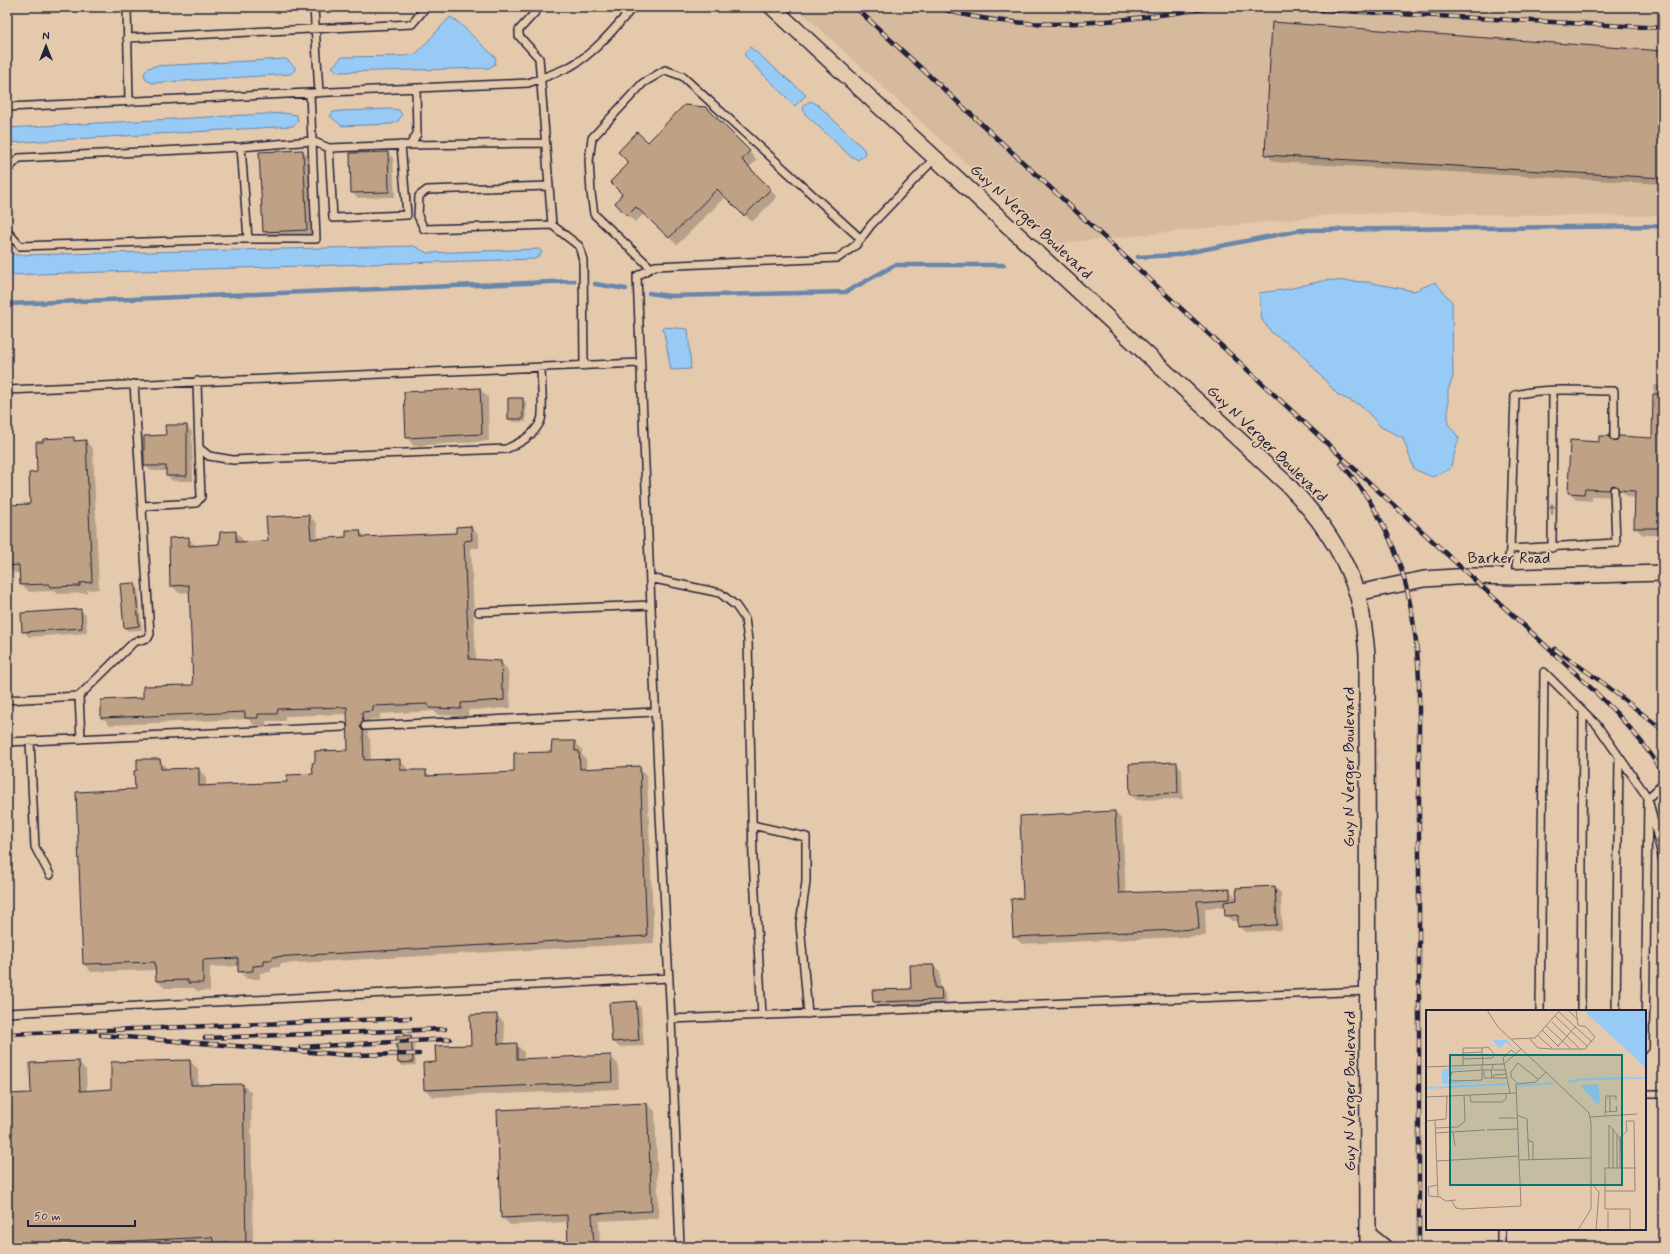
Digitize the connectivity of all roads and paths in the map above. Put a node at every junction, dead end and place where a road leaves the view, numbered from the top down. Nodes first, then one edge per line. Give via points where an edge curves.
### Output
1 (127, 7) edge
2 (314, 7) edge
3 (426, 7) edge
4 (540, 7) edge
5 (633, 7) edge
6 (772, 7) edge
7 (315, 30) junction
8 (127, 38) junction
9 (540, 78) junction
10 (416, 88) junction
11 (319, 92) junction
12 (310, 93) junction
13 (129, 102) junction
14 (7, 107) edge
15 (312, 141) junction
16 (545, 143) junction
17 (401, 145) junction
18 (410, 145) junction
19 (241, 147) junction
20 (329, 148) junction
21 (935, 158) junction
22 (7, 170) edge
23 (549, 186) junction
24 (552, 225) junction
25 (7, 231) edge
26 (248, 239) junction
27 (860, 239) junction
28 (651, 268) junction
29 (640, 363) junction
30 (584, 366) junction
31 (541, 367) junction
32 (197, 381) junction
33 (134, 384) junction
34 (7, 390) edge
35 (1553, 391) junction
36 (1614, 436) dead end
37 (198, 448) junction
38 (1614, 490) dead end
39 (142, 506) junction
40 (1552, 548) junction
41 (1510, 549) junction
42 (1663, 573) edge
43 (1506, 577) junction
44 (650, 578) junction
45 (1357, 593) junction
46 (651, 605) junction
47 (479, 612) dead end
48 (79, 696) junction
49 (7, 700) edge
50 (655, 712) junction
51 (1583, 712) junction
52 (365, 726) dead end
53 (344, 727) dead end
54 (82, 739) junction
55 (30, 741) junction
56 (7, 742) edge
57 (1619, 757) junction
58 (1663, 784) edge
59 (1648, 798) junction
60 (752, 825) junction
61 (1663, 860) edge
62 (50, 875) dead end
63 (669, 978) junction
64 (1368, 991) junction
65 (1540, 1010) edge
66 (1581, 1010) edge
67 (1616, 1010) edge
68 (1645, 1010) edge
69 (7, 1013) edge
70 (808, 1014) junction
71 (762, 1015) junction
72 (671, 1019) junction
73 (1646, 1094) edge
74 (1663, 1094) edge
75 (1501, 1230) edge
76 (1368, 1241) edge
77 (680, 1247) edge
78 (1384, 1247) edge
79 (1502, 1247) edge

1 - 8 lane
2 - 7 lane
3 - 7 lane via 412,24
4 - 9 lane via 519,30 519,36 538,58
5 - 9 lane via 585,56
6 - 21 street, Guy N Verger Boulevard
7 - 8 lane
7 - 11 lane
8 - 13 lane
9 - 10 lane via 528,83
9 - 16 lane
10 - 11 lane
10 - 18 lane via 417,134
11 - 12 lane
12 - 13 lane
12 - 15 lane
13 - 14 lane
15 - 19 lane
15 - 20 lane
15 - 26 lane via 316,239
16 - 18 lane
16 - 23 lane
17 - 18 lane
17 - 20 lane
17 - 20 lane via 407,215 333,218
19 - 22 lane via 19,158
19 - 26 lane
21 - 27 lane
21 - 45 street, Guy N Verger Boulevard via 1309,506 1329,534
23 - 24 lane
23 - 24 lane via 427,190 419,196 418,216 424,229
24 - 30 lane via 579,246 583,260
25 - 26 lane via 20,246
27 - 28 lane via 838,258
27 - 28 lane via 682,76 665,70 643,83 592,138 589,161 594,214
28 - 29 lane via 637,276
29 - 30 lane
29 - 44 lane
30 - 31 lane
31 - 32 lane
31 - 37 lane via 542,419 532,434 506,449 233,460 209,456
32 - 33 lane
32 - 37 lane
33 - 34 lane
33 - 39 lane
35 - 36 lane via 1614,391
40 -> 35 lane
35 - 41 lane via 1515,395
37 - 39 lane via 201,497 196,504
38 - 40 lane via 1616,543
39 - 48 lane via 150,634 148,638 134,642
40 - 41 lane
41 - 43 lane
42 - 43 street, Barker Road
43 - 45 street, Barker Road via 1424,579
44 - 46 lane
44 - 60 lane via 720,593 736,606 745,619 748,640
45 - 64 street, Guy N Verger Boulevard via 1367,654
46 - 47 lane
46 - 50 lane
48 - 49 lane
48 - 54 lane
50 - 52 lane
50 - 63 lane
51 - 57 lane via 1597,725
51 - 65 lane via 1544,672
51 - 66 lane
53 - 54 lane
54 - 55 lane
55 - 56 lane
55 - 62 lane via 35,847
57 - 59 lane
57 - 67 lane
58 - 59 lane
59 - 61 lane
59 - 68 lane
60 - 70 lane via 806,837 806,882 800,924
60 - 71 lane
63 - 69 lane
63 - 72 lane
64 - 70 lane
64 - 76 street, Guy N Verger Boulevard
70 - 71 lane
71 - 72 lane
72 - 77 lane
73 - 74 lane
75 - 79 lane
76 - 78 street

